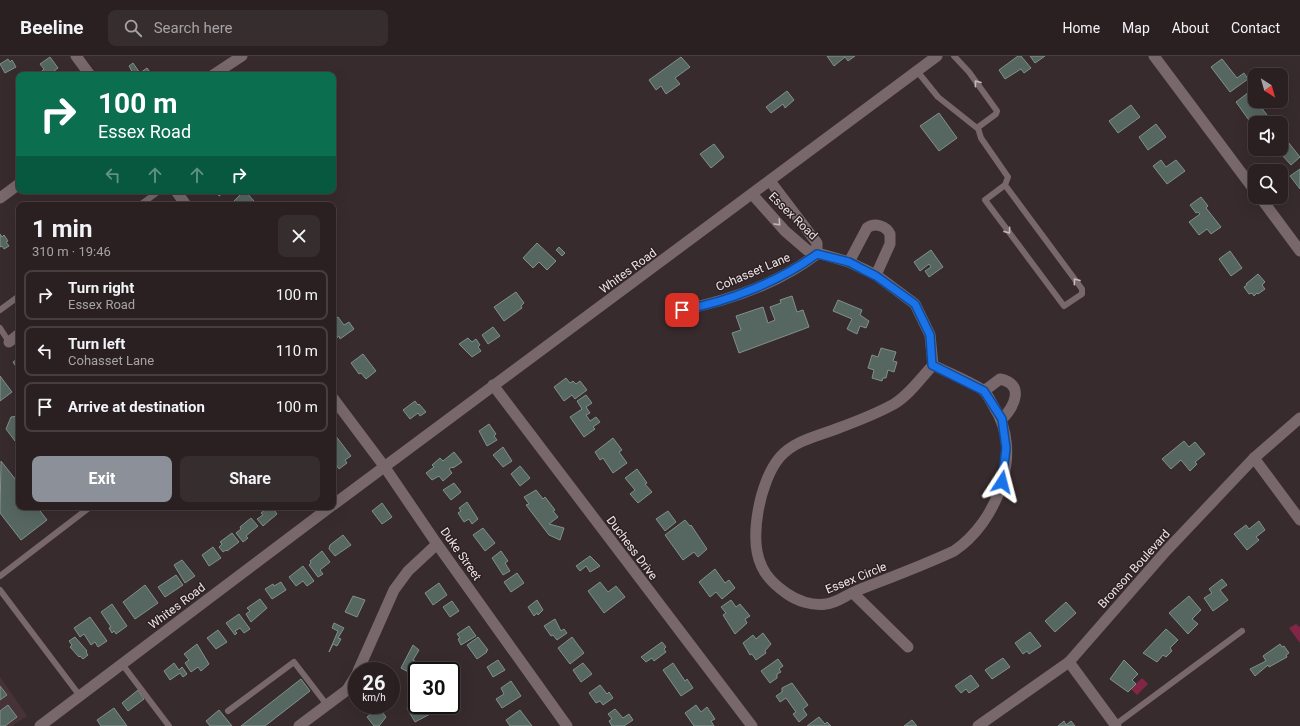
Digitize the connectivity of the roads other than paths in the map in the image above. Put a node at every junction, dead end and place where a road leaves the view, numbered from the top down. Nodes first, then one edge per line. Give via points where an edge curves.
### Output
1 (76, 56) edge
2 (242, 56) edge
3 (937, 56) edge
4 (954, 56) edge
5 (1154, 56) edge
6 (917, 71) junction
7 (88, 72) edge
8 (218, 72) edge
9 (978, 128) junction
10 (770, 181) junction
11 (1248, 182) edge
12 (1005, 185) junction
13 (16, 186) edge
14 (155, 194) edge
15 (752, 194) junction
16 (0, 198) edge
17 (144, 202) edge
18 (1265, 204) edge
19 (1300, 251) edge
20 (817, 254) junction
21 (849, 262) junction
22 (876, 276) junction
23 (16, 298) edge
24 (0, 310) edge
25 (671, 312) dead end
26 (0, 328) edge
27 (16, 336) edge
28 (9, 342) joint
29 (932, 365) junction
30 (493, 385) junction
31 (984, 391) junction
32 (336, 402) edge
33 (1300, 418) edge
34 (1002, 419) junction
35 (1254, 458) junction
36 (384, 466) junction
37 (336, 503) edge
38 (86, 510) edge
39 (326, 510) edge
40 (1300, 520) edge
41 (437, 544) junction
42 (0, 576) edge
43 (0, 590) edge
44 (853, 593) junction
45 (1242, 631) dead end
46 (908, 647) dead end
47 (362, 662) edge
48 (1069, 662) junction
49 (122, 664) junction
50 (348, 688) edge
51 (80, 696) junction
52 (327, 705) junction
53 (228, 711) dead end
54 (40, 726) edge
55 (169, 726) edge
56 (299, 726) edge
57 (567, 726) edge
58 (752, 726) edge
59 (978, 726) edge
60 (1116, 726) edge

1 - 7 street
2 - 8 street
3 - 6 street, Whites Road
9 -> 4 lane via 997,111
5 - 11 street
6 - 9 lane via 938,97
6 - 10 street, Whites Road
9 - 12 lane via 981,138 1008,177
10 - 15 street, Whites Road
10 - 20 street, Essex Road via 817,243
12 -> 12 lane via 985,200 1064,306 1082,294 1082,289
13 - 16 street
14 - 17 lane
15 -> 20 street, Essex Road via 785,231 807,250
15 - 30 street, Whites Road
18 - 19 street
20 - 21 street, Essex Road
20 - 25 street, Cohasset Lane via 769,282 716,302
21 - 22 street, Essex Road
21 - 22 street via 867,228 874,225 884,228 890,234 891,241
22 - 29 street, Essex Road via 915,304 930,335
23 - 24 lane
26 - 28 lane
27 - 28 street
29 - 31 street
29 - 44 street, Essex Circle via 896,403 791,447 778,459 763,490 757,519 756,546 761,566 776,586 791,597 814,604 836,602
30 - 36 street, Whites Road
30 - 58 street, Duchess Drive
31 - 34 street, Essex Circle
31 - 34 street via 1000,378 1012,385 1015,390 1015,402
32 - 36 street, Duke Street
33 - 35 street, Bronson Boulevard
34 - 44 street, Essex Circle via 1006,448 1005,470 994,505 978,531 954,551
35 - 40 street
35 - 48 street, Bronson Boulevard via 1166,551
36 - 37 street, Whites Road
36 - 41 street, Duke Street
38 - 42 lane
39 - 49 street, Whites Road
41 - 47 street via 408,571 394,590
41 - 57 street, Duke Street
43 - 51 lane
44 - 46 street
45 - 60 lane
48 - 59 street, Bronson Boulevard
48 - 60 street
49 - 51 street, Whites Road
49 - 55 lane
50 - 52 street
51 - 54 street, Whites Road
52 - 53 lane via 294,662
52 - 56 street

